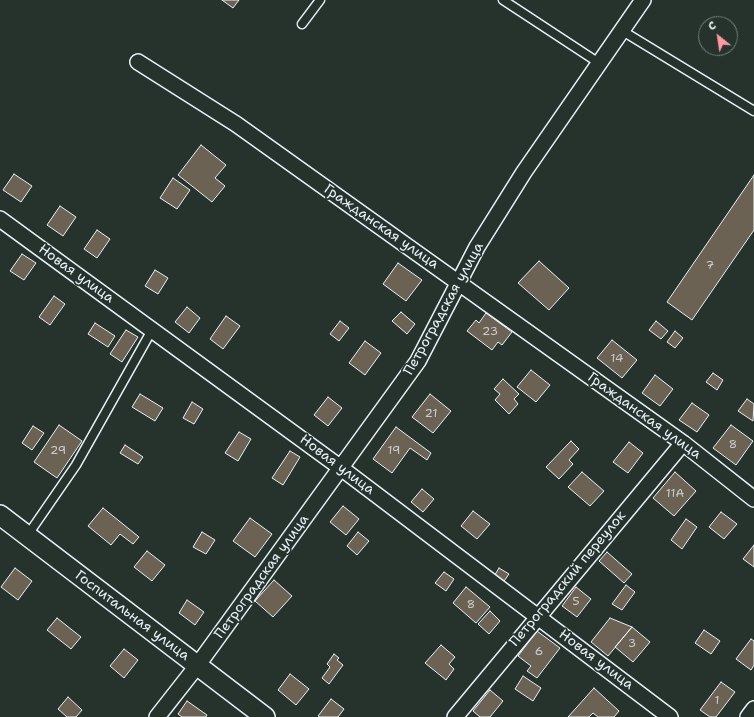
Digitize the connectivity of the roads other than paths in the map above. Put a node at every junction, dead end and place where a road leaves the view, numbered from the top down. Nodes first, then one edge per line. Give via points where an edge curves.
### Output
1 (320, 0) edge
2 (502, 0) edge
3 (643, 0) edge
4 (302, 24) dead end
5 (621, 30) junction
6 (138, 62) dead end
7 (599, 63) junction
8 (754, 111) edge
9 (0, 219) edge
10 (458, 283) junction
11 (152, 330) junction
12 (683, 442) junction
13 (341, 468) junction
14 (754, 499) edge
15 (0, 515) edge
16 (28, 536) junction
17 (538, 616) junction
18 (197, 666) junction
19 (754, 709) edge
20 (157, 717) edge
21 (265, 717) edge
22 (455, 717) edge
23 (670, 717) edge
24 (748, 717) edge

1 - 4 lane
2 - 7 lane
3 - 5 street, Петроградская улица
5 - 7 street, Петроградская улица
5 - 8 lane
6 - 10 street, Гражданская улица via 236,124
7 - 10 street, Петроградская улица via 524,172
9 - 11 street, Новая улица
10 - 12 street, Гражданская улица
10 - 13 street, Петроградская улица via 418,361
11 - 13 street, Новая улица
11 - 16 lane via 76,465
12 - 14 street, Гражданская улица
12 - 17 street, Петроградский переулок
13 - 17 street, Новая улица
13 - 18 street, Петроградская улица
15 - 16 street, Госпитальная улица
16 - 18 street, Госпитальная улица
17 - 22 street, Петроградский переулок
17 - 23 street, Новая улица
18 - 20 street, Петроградская улица
18 - 21 street, Госпитальная улица
19 - 24 street

